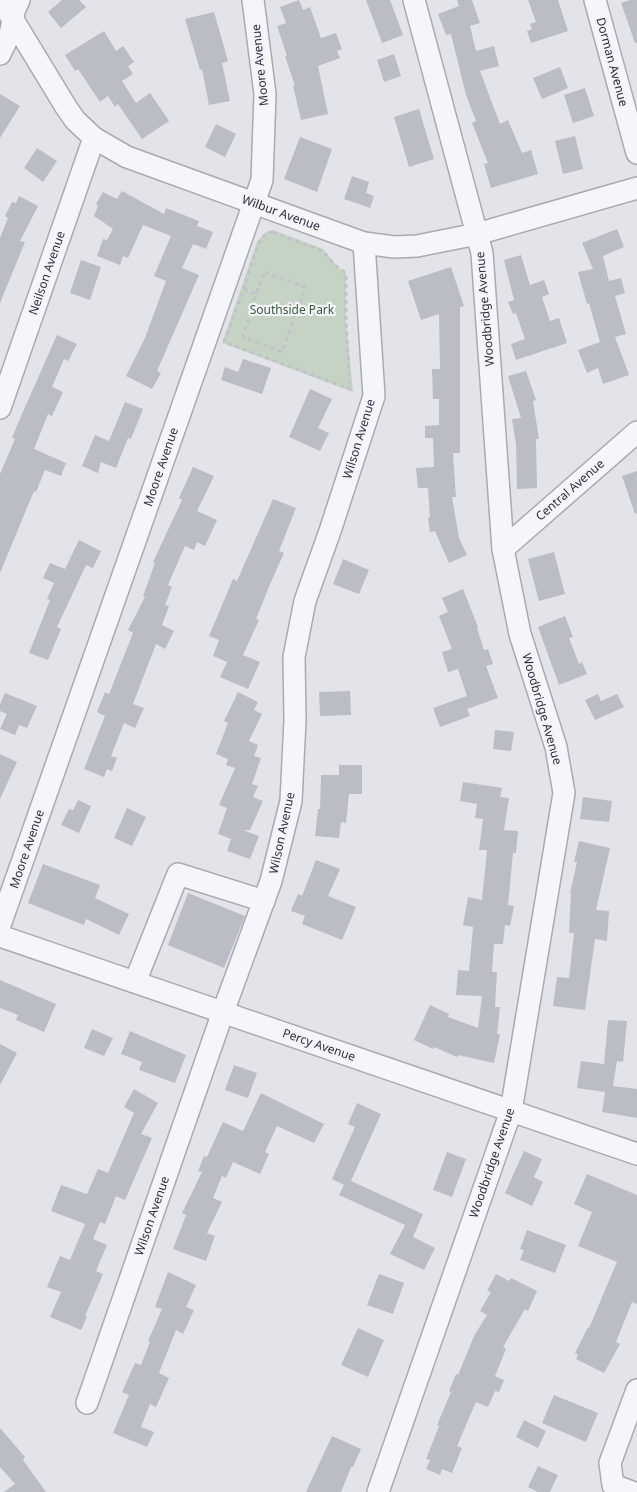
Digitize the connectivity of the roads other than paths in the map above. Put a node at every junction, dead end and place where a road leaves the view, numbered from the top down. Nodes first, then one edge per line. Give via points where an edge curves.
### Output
1 (1, 0) edge
2 (253, 0) edge
3 (414, 0) edge
4 (595, 0) edge
5 (16, 10) edge
6 (0, 54) edge
7 (94, 138) junction
8 (637, 153) edge
9 (637, 188) edge
10 (254, 203) junction
11 (477, 234) junction
12 (364, 243) junction
13 (0, 408) edge
14 (637, 432) edge
15 (504, 549) junction
16 (264, 901) junction
17 (0, 925) edge
18 (0, 936) edge
19 (135, 982) junction
20 (223, 1012) junction
21 (511, 1111) junction
22 (637, 1154) edge
23 (637, 1390) edge
24 (87, 1403) dead end
25 (622, 1488) edge
26 (378, 1492) edge

1 - 5 street, Wilbur Avenue
2 - 10 street, Moore Avenue via 265,94 262,180
3 - 11 street, Woodbridge Avenue
4 - 8 street, Dorman Avenue
5 - 6 street
5 - 7 street, Wilbur Avenue via 66,107 83,130
7 - 10 street, Wilbur Avenue via 127,158
7 - 13 street, Neilson Avenue
9 - 11 street, Wilbur Avenue
10 - 12 street, Wilbur Avenue
10 - 17 street, Moore Avenue
11 - 12 street, Wilbur Avenue via 417,246
11 - 15 street, Woodbridge Avenue via 482,253
12 - 16 street, Wilson Avenue via 374,396 305,600 294,657 291,801
14 - 15 street, Central Avenue
15 - 21 street, Woodbridge Avenue via 520,634 556,747 564,793
16 - 19 street via 178,874
16 - 20 street, Wilson Avenue
18 - 19 street, Percy Avenue
19 - 20 street, Percy Avenue
20 - 21 street, Percy Avenue
20 - 24 street, Wilson Avenue
21 - 22 street, Percy Avenue
21 - 26 street, Woodbridge Avenue
23 - 25 street via 610,1463

